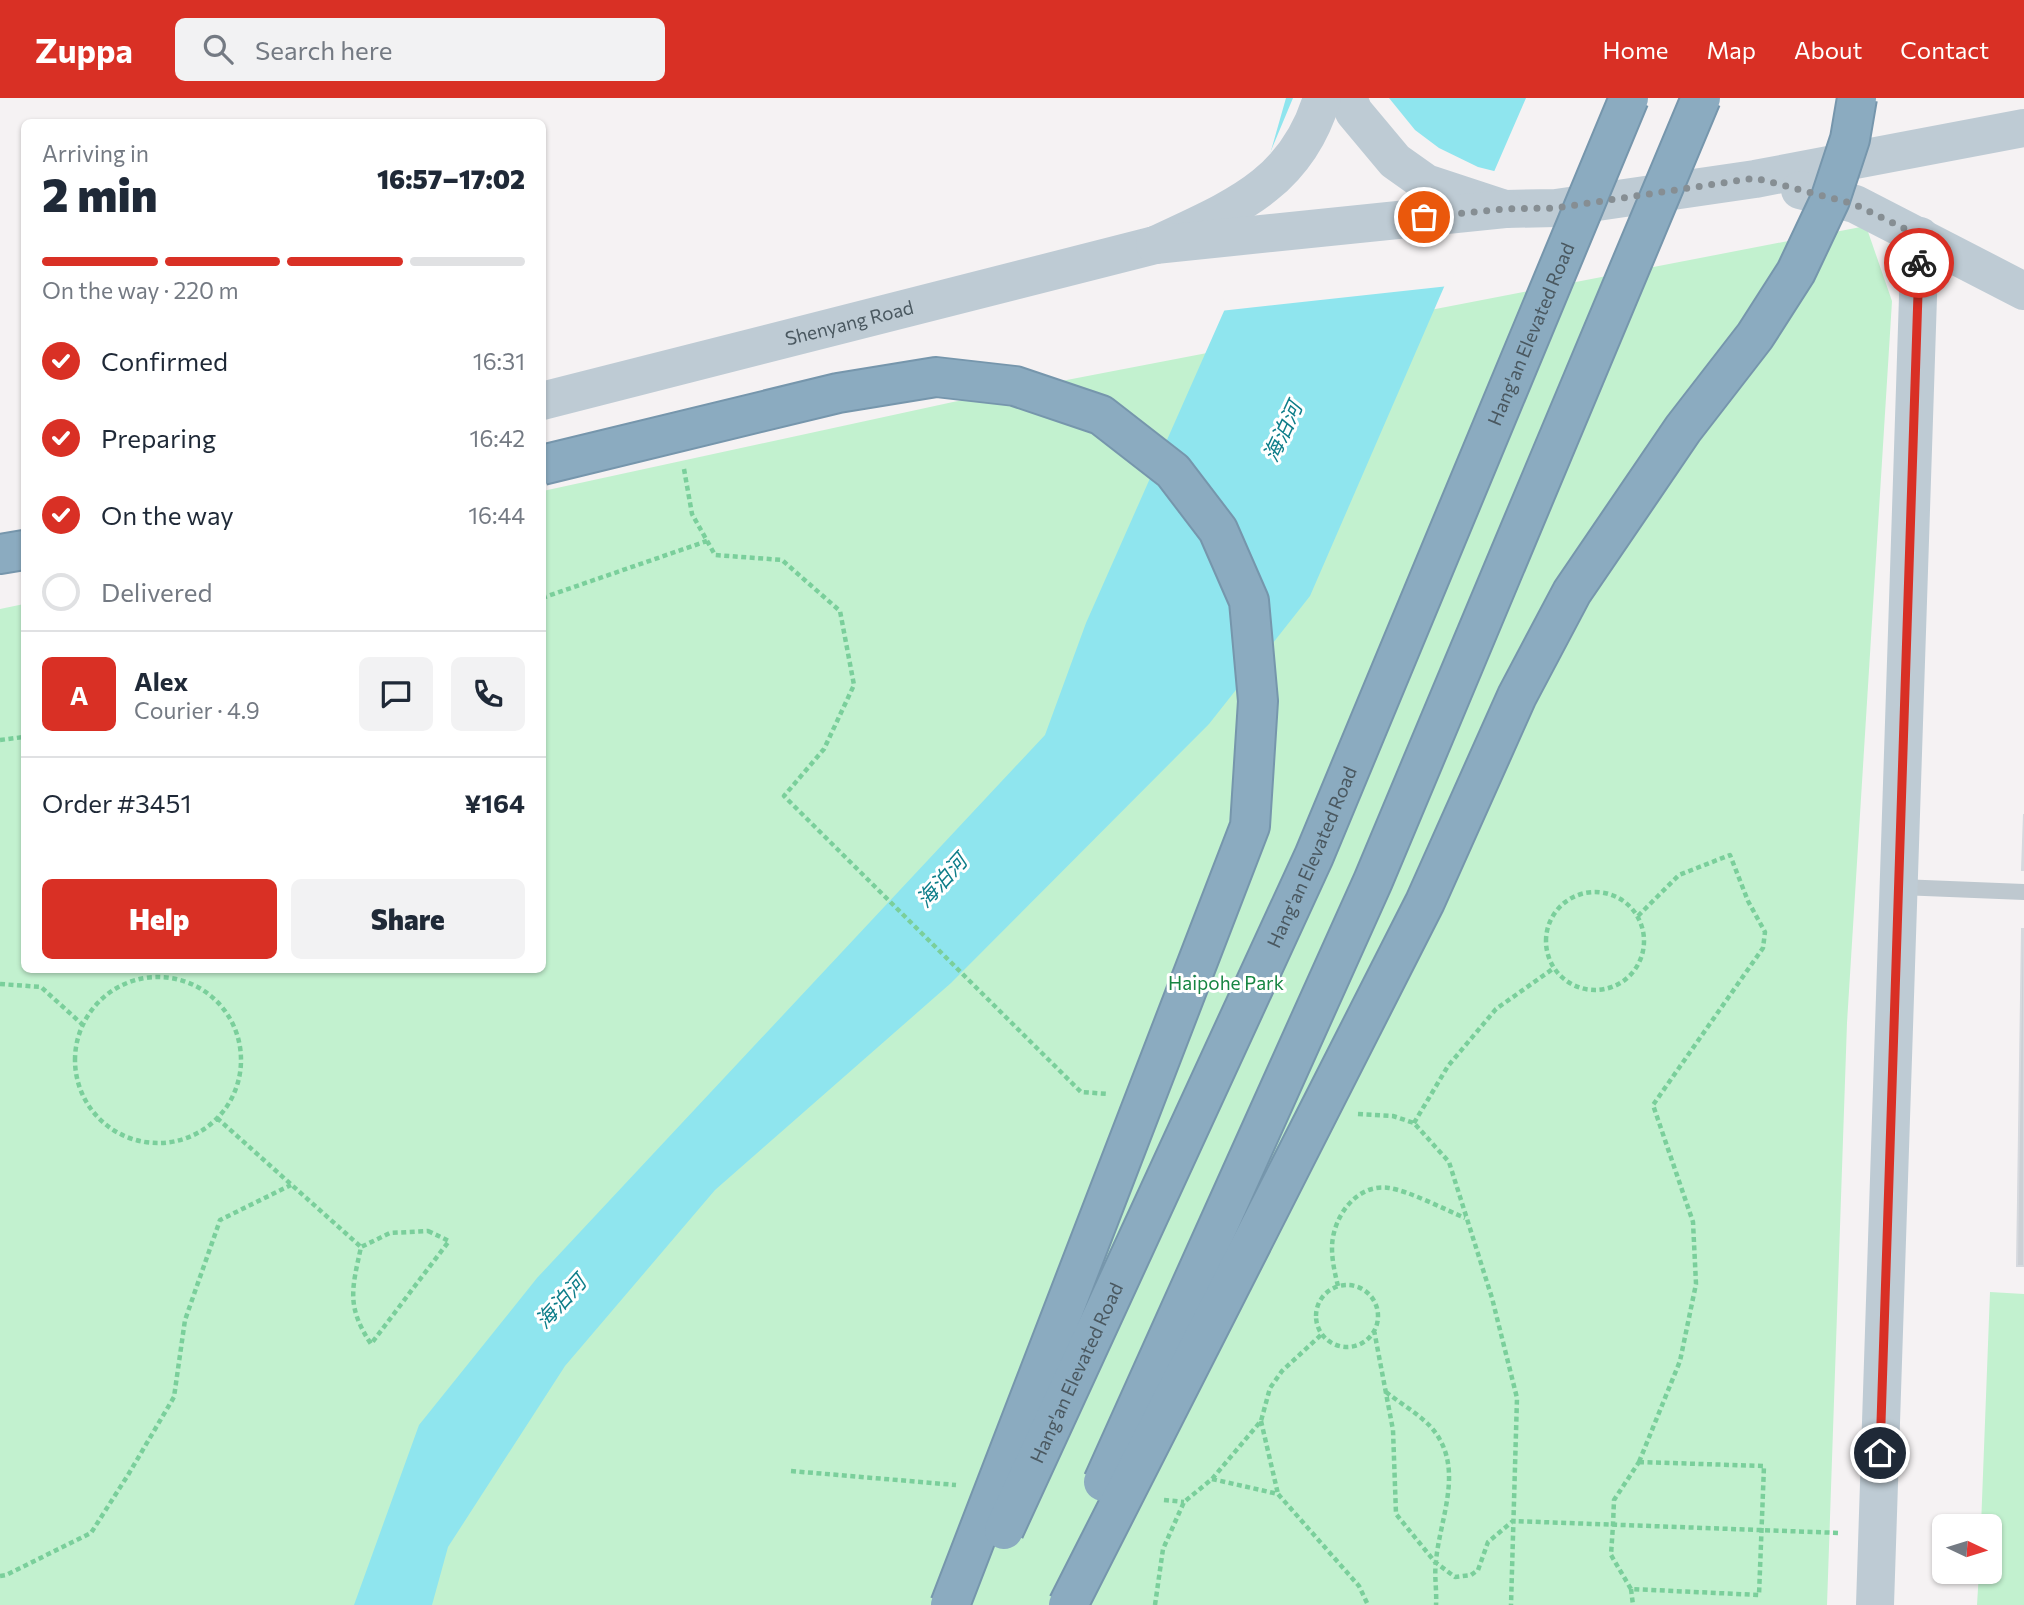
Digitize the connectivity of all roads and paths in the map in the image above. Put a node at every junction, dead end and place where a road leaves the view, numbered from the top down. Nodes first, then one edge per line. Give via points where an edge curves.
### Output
1 (1322, 98) edge
2 (1348, 98) edge
3 (1629, 98) edge
4 (1701, 98) edge
5 (1857, 98) edge
6 (2024, 128) edge
7 (1755, 178) junction
8 (1505, 209) junction
9 (1920, 236) junction
10 (1155, 245) junction
11 (2024, 291) edge
12 (546, 400) edge
13 (546, 463) edge
14 (684, 468) dead end
15 (707, 541) junction
16 (21, 542) edge
17 (0, 548) edge
18 (21, 550) edge
19 (0, 554) edge
20 (546, 597) edge
21 (21, 737) edge
22 (0, 740) edge
23 (1900, 887) junction
24 (2024, 892) edge
25 (1638, 916) junction
26 (1554, 968) junction
27 (972, 983) dead end
28 (0, 984) edge
29 (83, 1025) junction
30 (216, 1118) junction
31 (1414, 1123) dead end
32 (291, 1185) junction
33 (1466, 1218) dead end
34 (360, 1247) junction
35 (1338, 1286) junction
36 (1374, 1330) junction
37 (1322, 1334) junction
38 (1385, 1391) junction
39 (1261, 1422) junction
40 (1639, 1462) junction
41 (1212, 1479) junction
42 (1278, 1494) junction
43 (1513, 1521) junction
44 (1613, 1525) junction
45 (1761, 1531) junction
46 (1877, 1534) junction
47 (1435, 1562) junction
48 (0, 1576) edge
49 (1631, 1589) junction
50 (950, 1605) edge
51 (970, 1605) edge
52 (1047, 1605) edge
53 (1068, 1605) edge
54 (1154, 1605) edge
55 (1368, 1605) edge
56 (1436, 1605) edge
57 (1511, 1605) edge
58 (1633, 1605) edge
59 (1875, 1605) edge

1 - 10 main road via 1299,150 1260,191
2 - 8 main road via 1395,161 1426,183
3 - 51 highway, Hang'an Elevated Road, bridge via 1314,856
4 - 52 highway, bridge via 1373,881
5 - 53 highway, bridge via 1850,139 1830,200 1796,271 1755,336 1683,429 1572,592 1517,696 1419,915
6 - 7 main road
7 - 8 main road via 1556,208
7 - 9 main road via 1854,204
8 - 10 main road, bridge
9 - 11 main road
9 - 23 main road
10 - 12 main road, Shenyang Road
13 - 50 highway, bridge via 838,393 936,377 1015,386 1101,415 1173,471 1218,530 1249,601 1258,701 1250,826
14 - 15 path via 692,514
15 - 20 path
15 - 27 path via 715,555 782,560 840,611 854,685 824,749 784,796
16 - 17 main road
18 - 19 highway
21 - 22 path
23 - 24 lane
23 - 46 main road
25 - 26 path via 1644,948 1628,978 1598,990 1581,988
25 - 26 path via 1614,895 1584,893 1569,899 1549,923 1547,946
25 - 40 path via 1679,875 1730,855 1765,932 1763,948 1653,1105 1693,1222 1696,1284 1680,1361
26 - 31 path via 1496,1009 1448,1066
28 - 29 path via 41,987
29 - 30 path via 75,1051 77,1079 87,1104 105,1124 129,1138 156,1143 183,1140
29 - 30 path via 98,1002 120,986 146,977 174,978 200,988 221,1005 235,1029 241,1056 238,1083
30 - 32 path
32 - 34 path
32 - 48 path via 220,1220 185,1320 174,1397 91,1533
33 - 35 path via 1392,1188 1364,1191 1351,1201 1334,1233
34 - 34 path via 390,1233 428,1231 449,1241 371,1344 358,1325 352,1292
35 - 36 path via 1367,1292 1377,1309
35 - 37 path via 1329,1290 1318,1306
36 - 37 path via 1349,1347 1329,1342
36 - 38 path
37 - 39 path via 1270,1388
38 - 47 path via 1393,1430 1396,1514
38 - 47 path via 1429,1425 1448,1465 1451,1482
39 - 41 path
39 - 42 path
40 - 44 path via 1614,1500
40 - 45 path via 1764,1466
41 - 42 path
41 - 54 path via 1184,1502 1163,1549
42 - 55 path via 1359,1586
43 - 44 path
43 - 47 path via 1488,1542 1483,1562 1471,1575 1455,1577
43 - 57 path
44 - 45 path
44 - 49 path via 1611,1555
45 - 46 path
45 - 49 path via 1759,1595
46 - 59 main road
47 - 56 path
49 - 58 path

